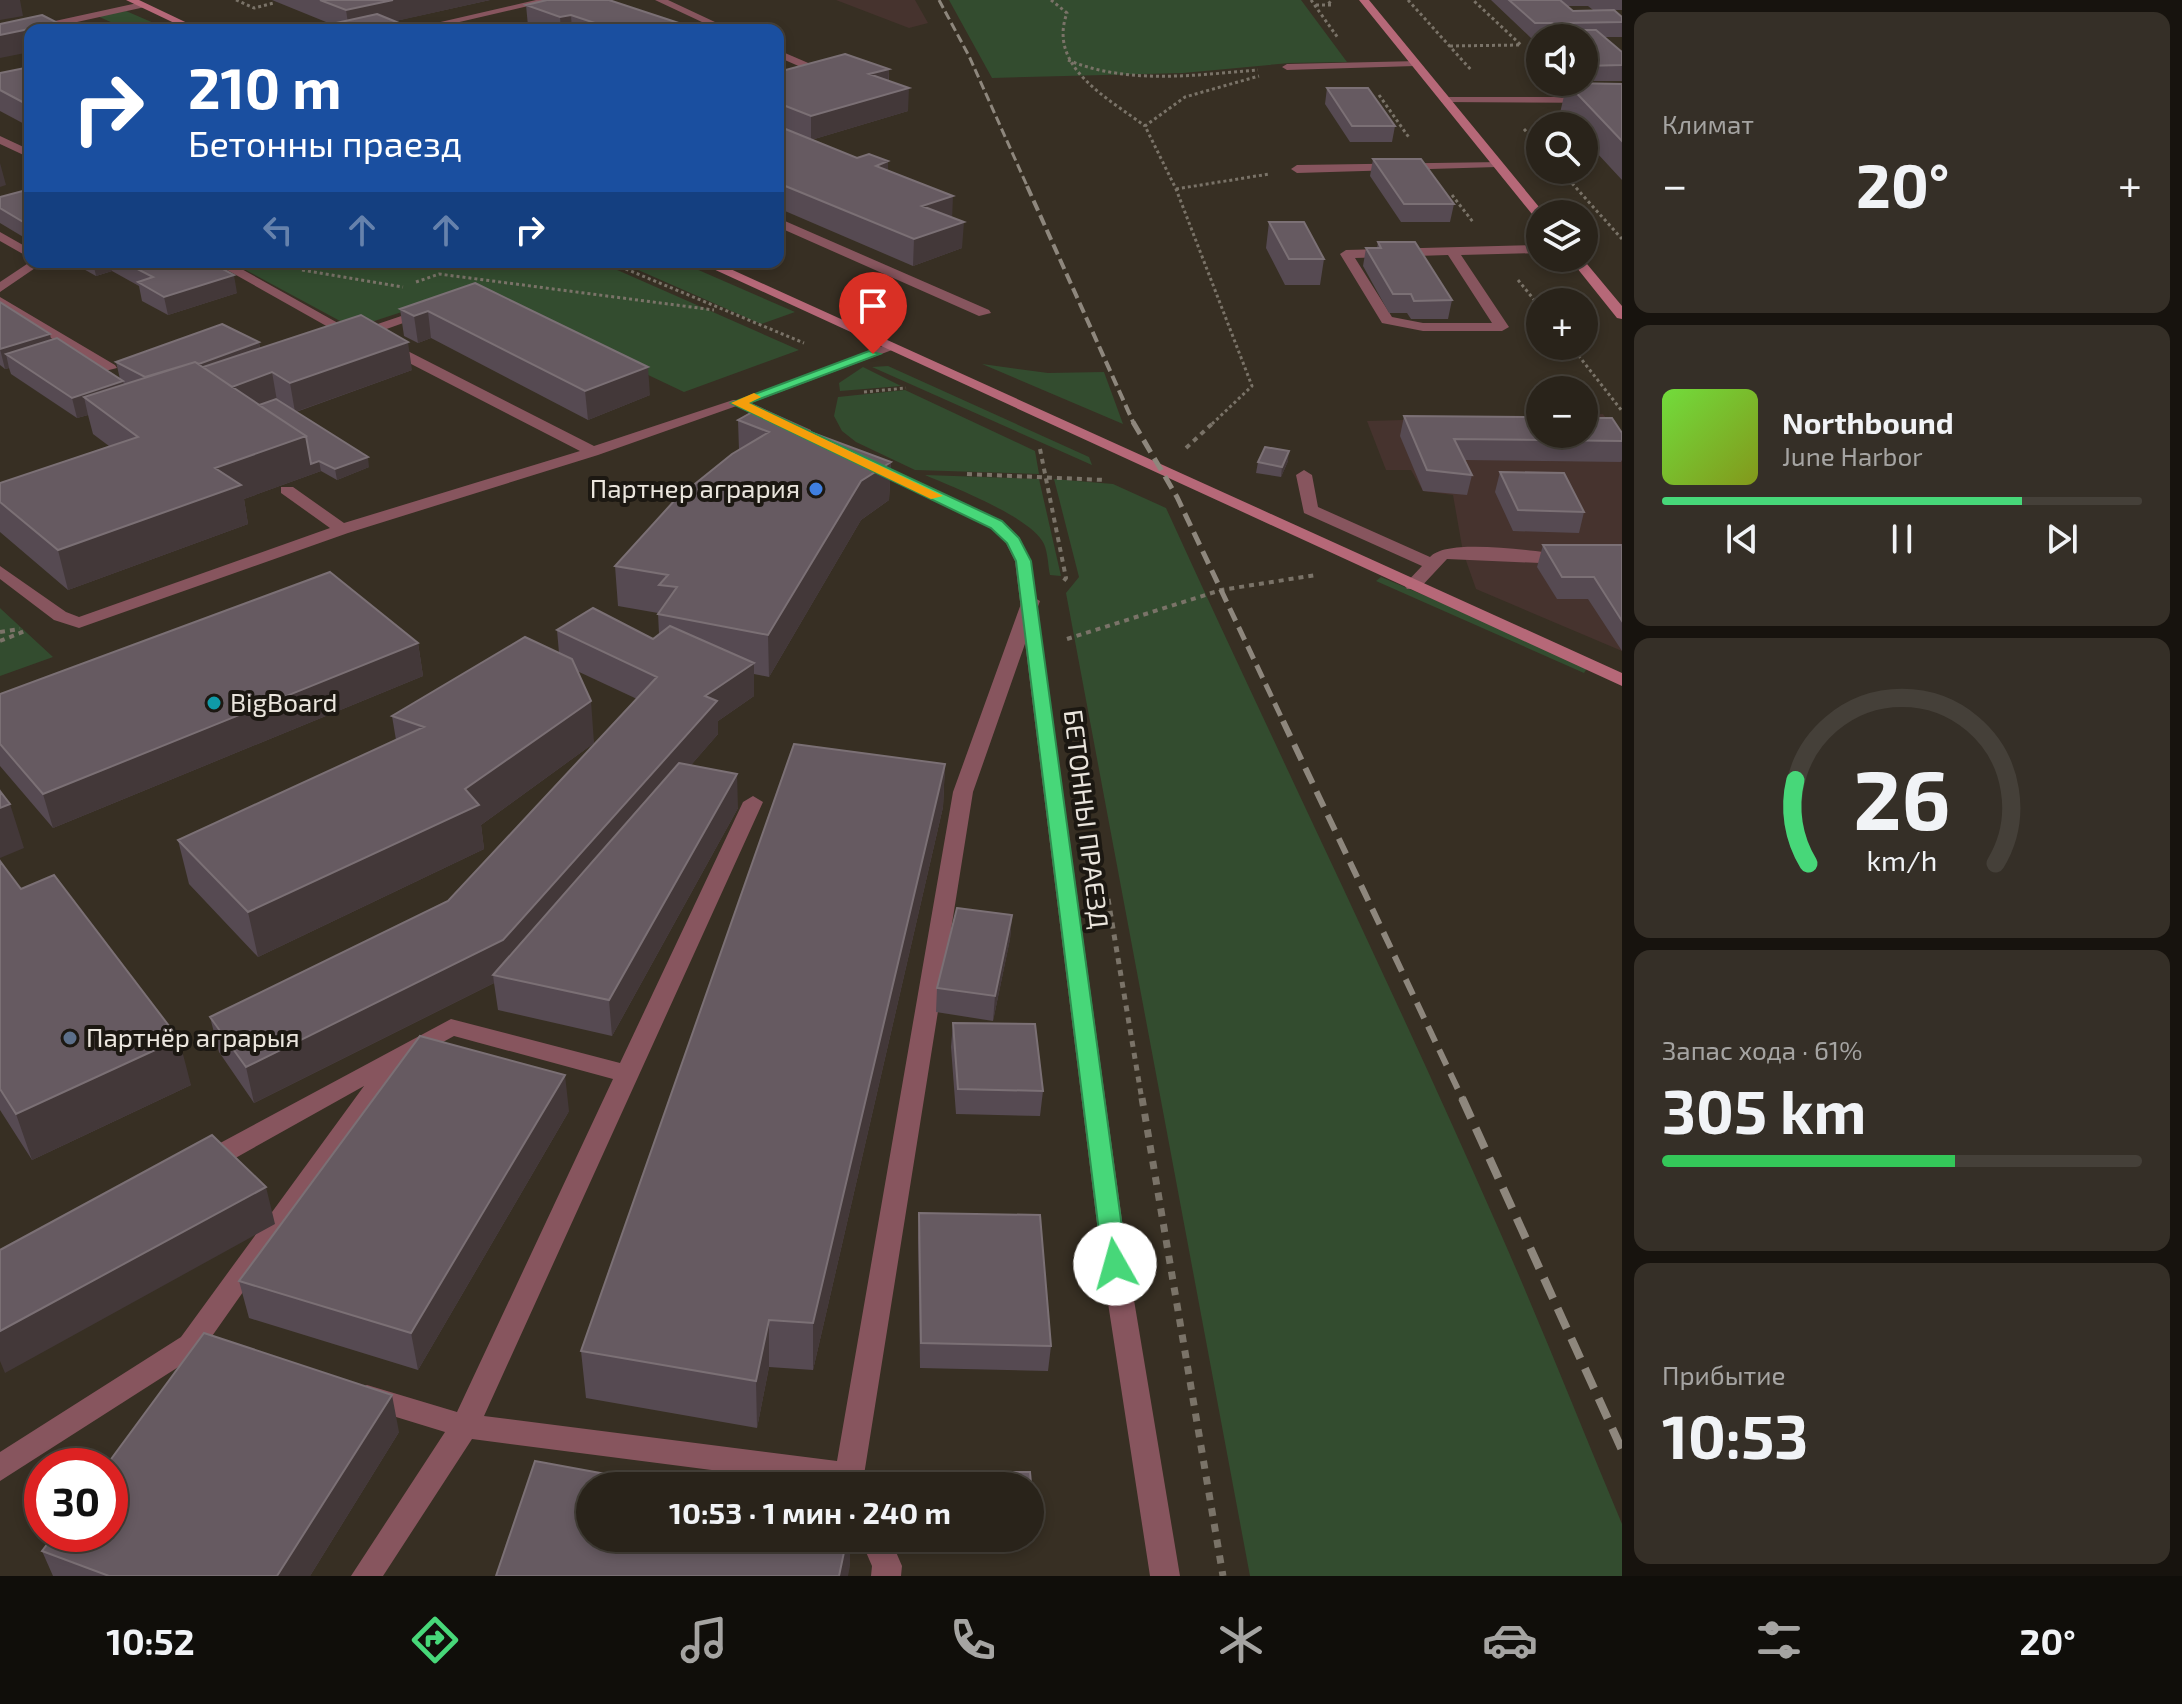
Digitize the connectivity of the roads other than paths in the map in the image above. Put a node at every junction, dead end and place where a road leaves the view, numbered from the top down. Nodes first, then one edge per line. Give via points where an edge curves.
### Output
1 (549, 0) edge
2 (660, 0) edge
3 (1364, 0) edge
4 (136, 2) edge
5 (460, 19) junction
6 (48, 24) edge
7 (184, 24) edge
8 (438, 24) edge
9 (472, 24) edge
10 (714, 24) edge
11 (24, 30) edge
12 (0, 36) edge
13 (784, 56) edge
14 (1415, 63) junction
15 (1287, 67) road end
16 (823, 73) edge
17 (1445, 100) junction
18 (1616, 100) edge
19 (1622, 111) edge
20 (0, 139) edge
21 (24, 152) edge
22 (1497, 164) junction
23 (1297, 169) road end
24 (1527, 200) edge
25 (784, 225) edge
26 (0, 236) edge
27 (24, 250) edge
28 (1526, 250) edge
29 (1453, 253) junction
30 (29, 268) edge
31 (230, 268) edge
32 (717, 268) edge
33 (1587, 272) edge
34 (0, 288) edge
35 (0, 301) edge
36 (438, 308) edge
37 (984, 313) dead end
38 (1622, 315) edge
39 (385, 345) edge
40 (893, 347) junction
41 (110, 368) edge
42 (738, 403) junction
43 (823, 442) edge
44 (593, 452) junction
45 (852, 455) edge
46 (1304, 475) dead end
47 (287, 490) dead end
48 (342, 529) junction
49 (1563, 559) edge
50 (1432, 564) junction
51 (0, 571) edge
52 (1413, 585) junction
53 (1031, 601) junction
54 (1622, 680) edge
55 (753, 802) dead end
56 (396, 1058) junction
57 (628, 1074) junction
58 (178, 1178) edge
59 (191, 1345) junction
60 (252, 1363) edge
61 (343, 1390) edge
62 (465, 1426) junction
63 (0, 1468) edge
64 (788, 1472) edge
65 (852, 1472) edge
66 (881, 1552) edge
67 (366, 1576) edge
68 (886, 1576) edge
69 (1165, 1576) edge

1 - 5 street
2 - 10 street
3 - 14 street
4 - 6 street
4 - 7 street
5 - 8 street
5 - 9 street
11 - 12 street
13 - 16 street
14 - 15 street
14 - 17 street
17 - 18 street
17 - 22 street
18 - 19 street
20 - 21 street
22 - 23 street
22 - 24 street
25 - 37 street
26 - 27 street
28 - 29 street
29 - 29 street via 1423,253 1346,254 1387,320 1423,327 1502,327
30 - 34 street
31 - 36 street via 353,337
32 - 40 street
33 - 38 street
35 - 41 street
39 - 44 street
40 - 42 street
40 - 52 street
42 - 43 street
42 - 44 street
44 - 48 street
45 - 53 street, БЕТОННЫ ПРАЕЗД via 997,525 1023,561
46 - 50 street via 1310,510
47 - 48 street
48 - 51 street via 79,623 60,616
49 - 50 street via 1463,552 1442,554
50 - 52 street
52 - 54 street
53 - 65 street via 963,792
53 - 69 street, БЕТОННЫ ПРАЕЗД via 1115,1264
55 - 57 street
56 - 57 street via 451,1027
56 - 58 street
56 - 59 street
57 - 62 street
59 - 60 street
59 - 63 street
61 - 62 street
62 - 64 street
62 - 67 street
66 - 68 street

